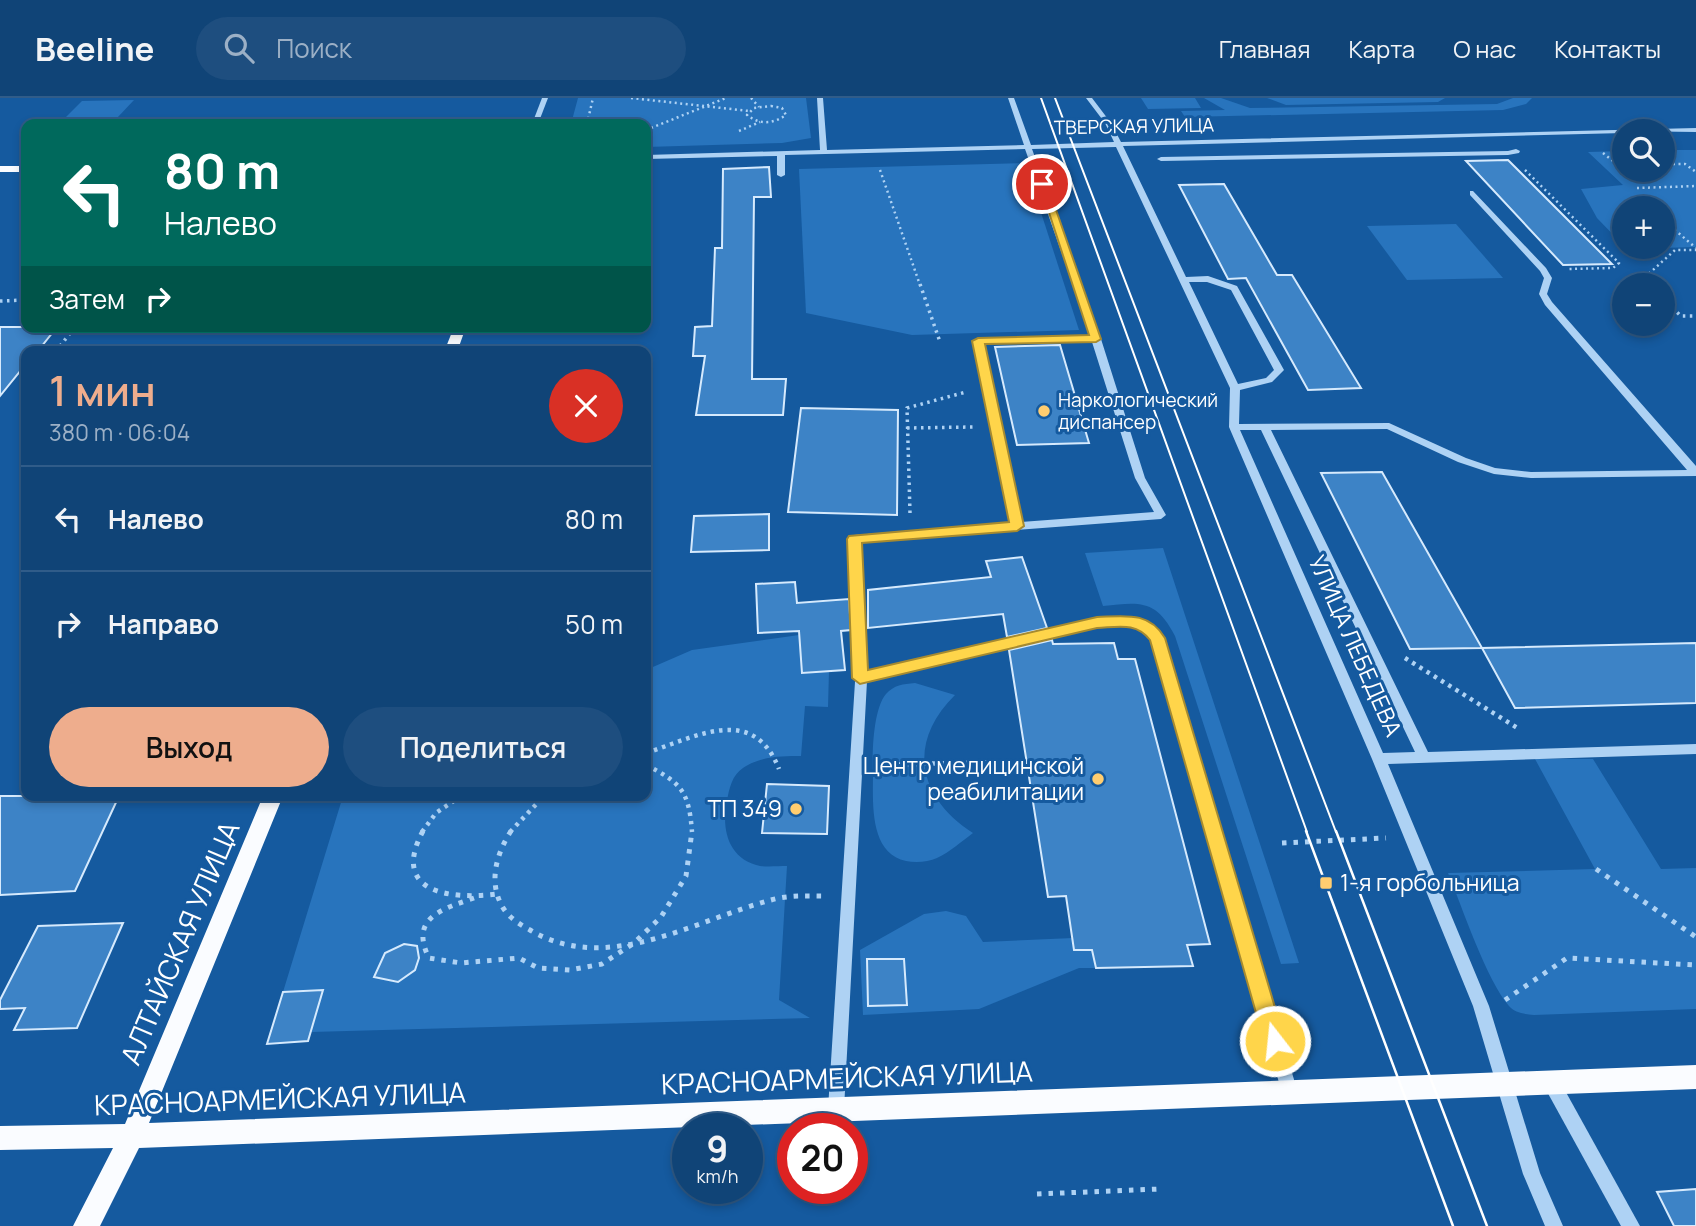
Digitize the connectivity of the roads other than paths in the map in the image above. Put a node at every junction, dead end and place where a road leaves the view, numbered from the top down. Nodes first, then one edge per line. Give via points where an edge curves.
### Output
1 (545, 98) edge
2 (820, 98) edge
3 (1011, 98) edge
4 (1090, 98) edge
5 (537, 119) edge
6 (1675, 130) edge
7 (1696, 130) edge
8 (1612, 131) edge
9 (1500, 134) junction
10 (1118, 143) junction
11 (1028, 146) junction
12 (824, 152) junction
13 (781, 153) junction
14 (1508, 153) joint
15 (651, 157) edge
16 (1161, 159) dead end
17 (0, 169) edge
18 (21, 169) edge
19 (781, 175) dead end
20 (1473, 192) dead end
21 (1183, 280) junction
22 (1096, 339) junction
23 (1235, 388) junction
24 (1264, 426) junction
25 (1234, 427) junction
26 (1696, 473) edge
27 (1017, 526) junction
28 (860, 678) junction
29 (1696, 749) edge
30 (1424, 757) junction
31 (1380, 758) junction
32 (272, 801) edge
33 (1696, 1077) edge
34 (1550, 1082) junction
35 (1505, 1083) junction
36 (1290, 1093) junction
37 (836, 1109) junction
38 (132, 1136) junction
39 (0, 1138) edge
40 (86, 1226) edge
41 (1555, 1226) edge
42 (1631, 1226) edge

1 - 5 street
2 - 12 street
3 - 11 street
4 - 10 street, УЛИЦА ЛЕБЕДЕВА
6 - 7 street, ТВЕРСКАЯ УЛИЦА
8 - 9 street, ТВЕРСКАЯ УЛИЦА
9 - 10 street, ТВЕРСКАЯ УЛИЦА
9 - 14 lane via 1516,151
10 - 11 street, ТВЕРСКАЯ УЛИЦА
10 - 21 street, УЛИЦА ЛЕБЕДЕВА
11 - 12 street, ТВЕРСКАЯ УЛИЦА
11 - 22 street
12 - 13 street, ТВЕРСКАЯ УЛИЦА
13 - 15 street, ТВЕРСКАЯ УЛИЦА
13 - 19 street
14 - 16 street
17 - 18 main road
20 - 26 street via 1544,270 1548,278 1543,295 1548,303
21 - 23 street, УЛИЦА ЛЕБЕДЕВА
21 - 23 street via 1208,279 1234,288 1279,370 1269,380
22 - 27 street via 978,341
22 - 27 street via 1140,478 1161,515
23 - 25 street, УЛИЦА ЛЕБЕДЕВА
24 - 25 street
24 - 26 street via 1389,426 1494,471 1531,475
24 - 30 street
25 - 31 street, УЛИЦА ЛЕБЕДЕВА
27 - 28 street via 855,539
28 - 36 street via 1097,622 1135,621 1147,626 1157,638
28 - 37 street
29 - 30 street
30 - 31 street
31 - 35 street, УЛИЦА ЛЕБЕДЕВА via 1481,1006
32 - 38 main road, АЛТАЙСКАЯ УЛИЦА
33 - 34 main road, КРАСНОАРМЕЙСКАЯ УЛИЦА
34 - 35 main road, КРАСНОАРМЕЙСКАЯ УЛИЦА
34 - 42 street
35 - 36 main road, КРАСНОАРМЕЙСКАЯ УЛИЦА
35 - 41 street, УЛИЦА ЛЕБЕДЕВА via 1532,1174
36 - 37 main road, КРАСНОАРМЕЙСКАЯ УЛИЦА
37 - 38 main road, КРАСНОАРМЕЙСКАЯ УЛИЦА
38 - 39 main road, КРАСНОАРМЕЙСКАЯ УЛИЦА
38 - 40 main road, АЛТАЙСКАЯ УЛИЦА

